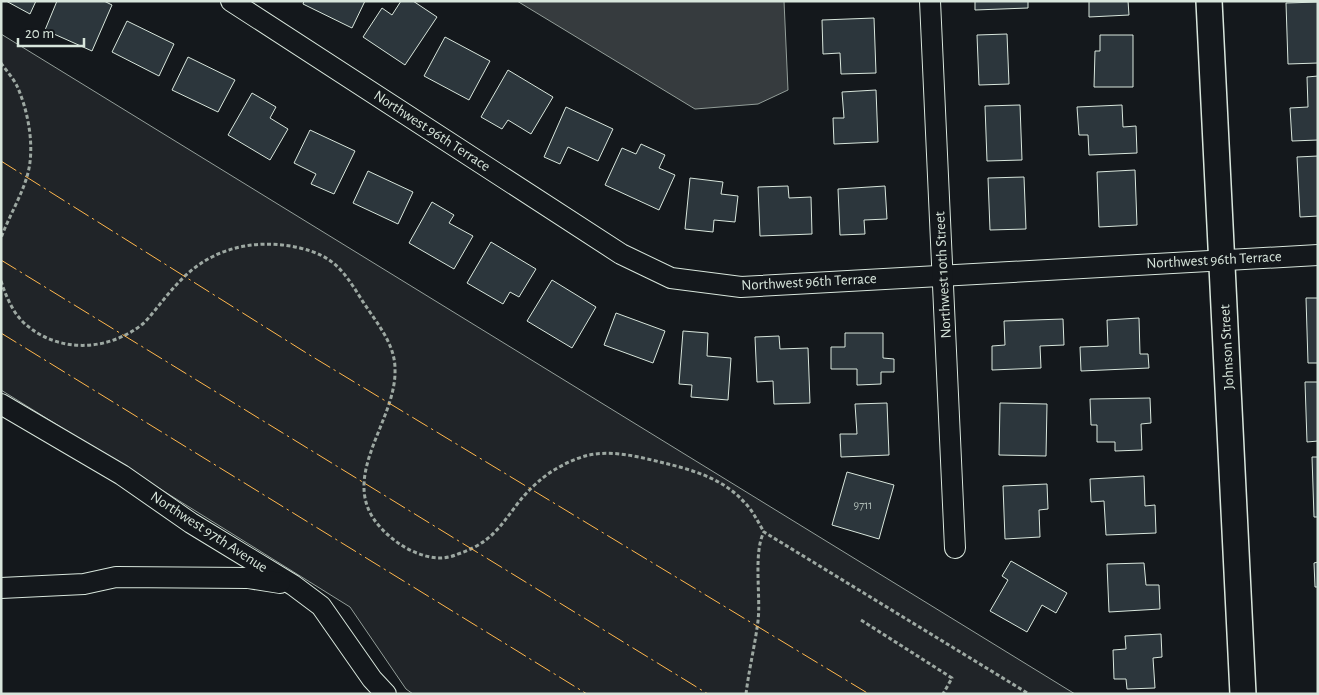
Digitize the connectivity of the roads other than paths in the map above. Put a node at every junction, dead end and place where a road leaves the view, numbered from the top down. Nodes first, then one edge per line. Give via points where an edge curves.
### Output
1 (231, 1) edge
2 (930, 1) edge
3 (1209, 1) edge
4 (1318, 255) edge
5 (1222, 259) junction
6 (943, 275) junction
7 (1, 404) edge
8 (955, 548) dead end
9 (293, 585) junction
10 (1, 588) edge
11 (386, 694) edge
12 (1243, 694) edge

1 - 6 street, Northwest 96th Terrace via 621,254 671,278 741,287
2 - 6 street, Northwest 10th Street
3 - 5 street, Johnson Street
4 - 5 street, Northwest 96th Terrace
5 - 6 street, Northwest 96th Terrace
5 - 12 street, Johnson Street
6 - 8 street, Northwest 10th Street
7 - 9 street, Northwest 97th Avenue via 122,474 190,523
9 - 10 street via 248,578 116,577 84,584
9 - 11 street, Northwest 97th Avenue via 321,606

